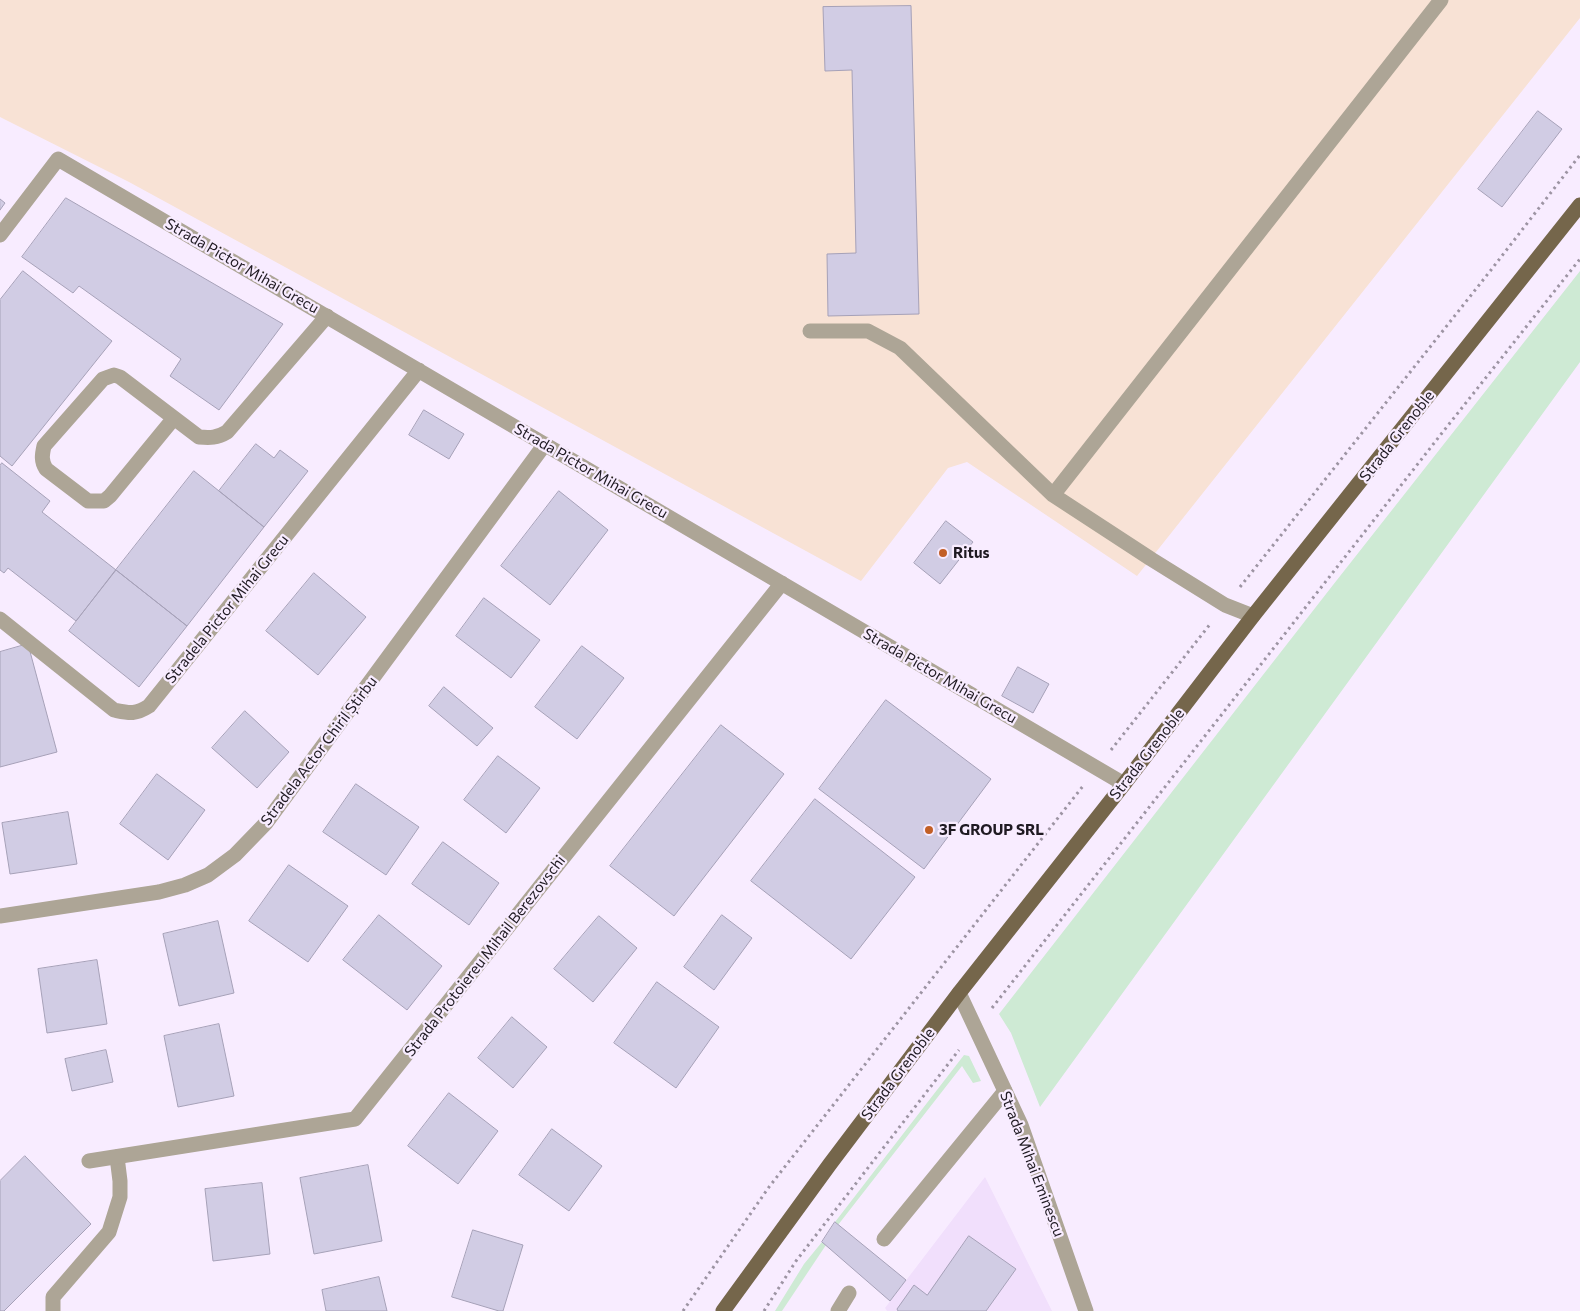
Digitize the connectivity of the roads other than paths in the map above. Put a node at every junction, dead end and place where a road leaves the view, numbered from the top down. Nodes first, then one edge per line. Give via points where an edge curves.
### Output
1 (1441, 0) edge
2 (1580, 205) edge
3 (0, 235) edge
4 (327, 316) junction
5 (810, 331) dead end
6 (419, 370) junction
7 (174, 418) junction
8 (545, 444) junction
9 (1053, 495) junction
10 (782, 583) junction
11 (1254, 616) junction
12 (0, 619) edge
13 (1124, 784) junction
14 (0, 916) edge
15 (959, 993) junction
16 (1005, 1091) junction
17 (116, 1157) junction
18 (89, 1161) dead end
19 (884, 1239) dead end
20 (849, 1293) dead end
21 (53, 1311) edge
22 (723, 1311) edge
23 (838, 1311) edge
24 (1086, 1311) edge

1 - 9 street
2 - 11 main road, Strada Grenoble
3 - 4 street, Strada Pictor Mihai Grecu via 58,159
4 - 6 street, Strada Pictor Mihai Grecu
4 - 7 street via 227,432 211,438 199,437
5 - 9 street via 868,331 900,348
6 - 8 street, Strada Pictor Mihai Grecu
6 - 12 street, Stradela Pictor Mihai Grecu via 149,706 141,711 114,710
7 - 7 street via 104,501 88,501 42,463 44,446 108,376 120,377
8 - 10 street, Strada Pictor Mihai Grecu
8 - 14 street, Stradela Actor Chiril Știrbu via 266,823 235,855 208,875 159,892
9 - 11 street via 1225,605
10 - 13 street, Strada Pictor Mihai Grecu
10 - 17 street, Strada Protoiereu Mihail Berezovschi via 355,1119
11 - 13 main road, Strada Grenoble
13 - 15 main road, Strada Grenoble
15 - 16 street, Strada Mihai Eminescu
15 - 22 main road, Strada Grenoble
16 - 19 street
16 - 24 street, Strada Mihai Eminescu via 1021,1125
17 - 18 street, Strada Protoiereu Mihail Berezovschi
17 - 21 street via 120,1197 109,1232 53,1297
20 - 23 street

